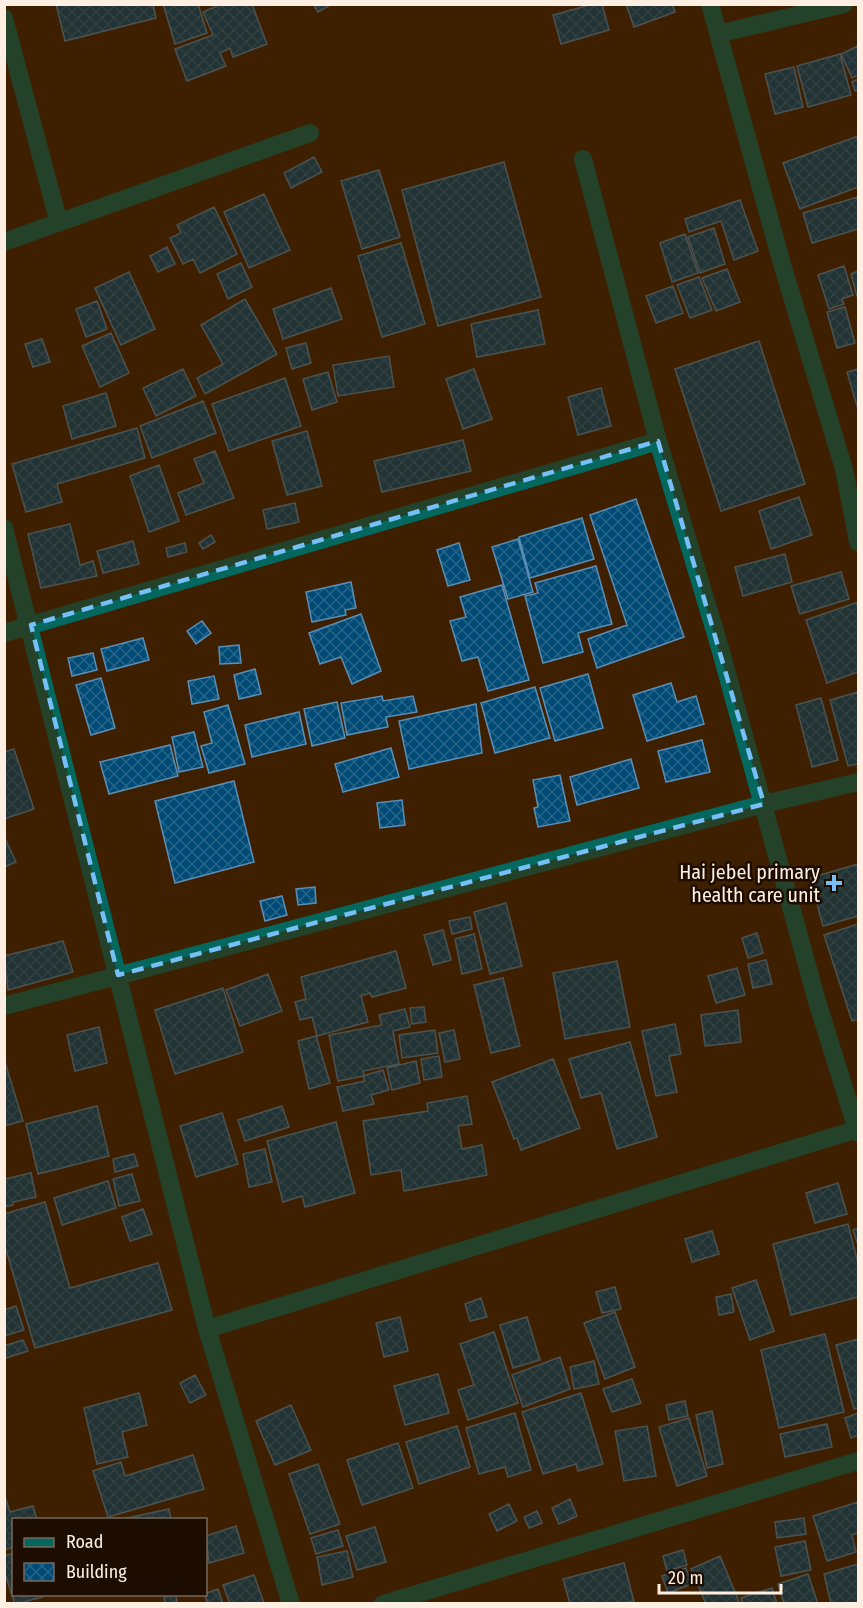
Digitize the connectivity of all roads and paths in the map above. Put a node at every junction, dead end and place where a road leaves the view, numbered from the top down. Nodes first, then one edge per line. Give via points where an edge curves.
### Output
1 (710, 4) edge
2 (844, 4) edge
3 (4, 18) edge
4 (718, 34) junction
5 (310, 133) dead end
6 (584, 159) dead end
7 (59, 223) junction
8 (4, 242) edge
9 (658, 441) junction
10 (4, 528) edge
11 (858, 542) edge
12 (31, 625) junction
13 (4, 633) edge
14 (858, 782) edge
15 (764, 804) junction
16 (118, 975) junction
17 (4, 1006) edge
18 (858, 1131) edge
19 (207, 1329) junction
20 (858, 1461) edge
21 (291, 1604) edge
22 (383, 1604) edge

1 - 4 street
2 - 4 street
3 - 7 street
4 - 11 street via 844,469
5 - 7 street
6 - 9 street
7 - 8 street
9 - 12 street
9 - 15 street
10 - 12 street
12 - 13 street
12 - 16 street
14 - 15 street
15 - 16 street
15 - 18 street via 819,1009
16 - 17 street
16 - 19 street
18 - 19 street
19 - 21 street
20 - 22 street

